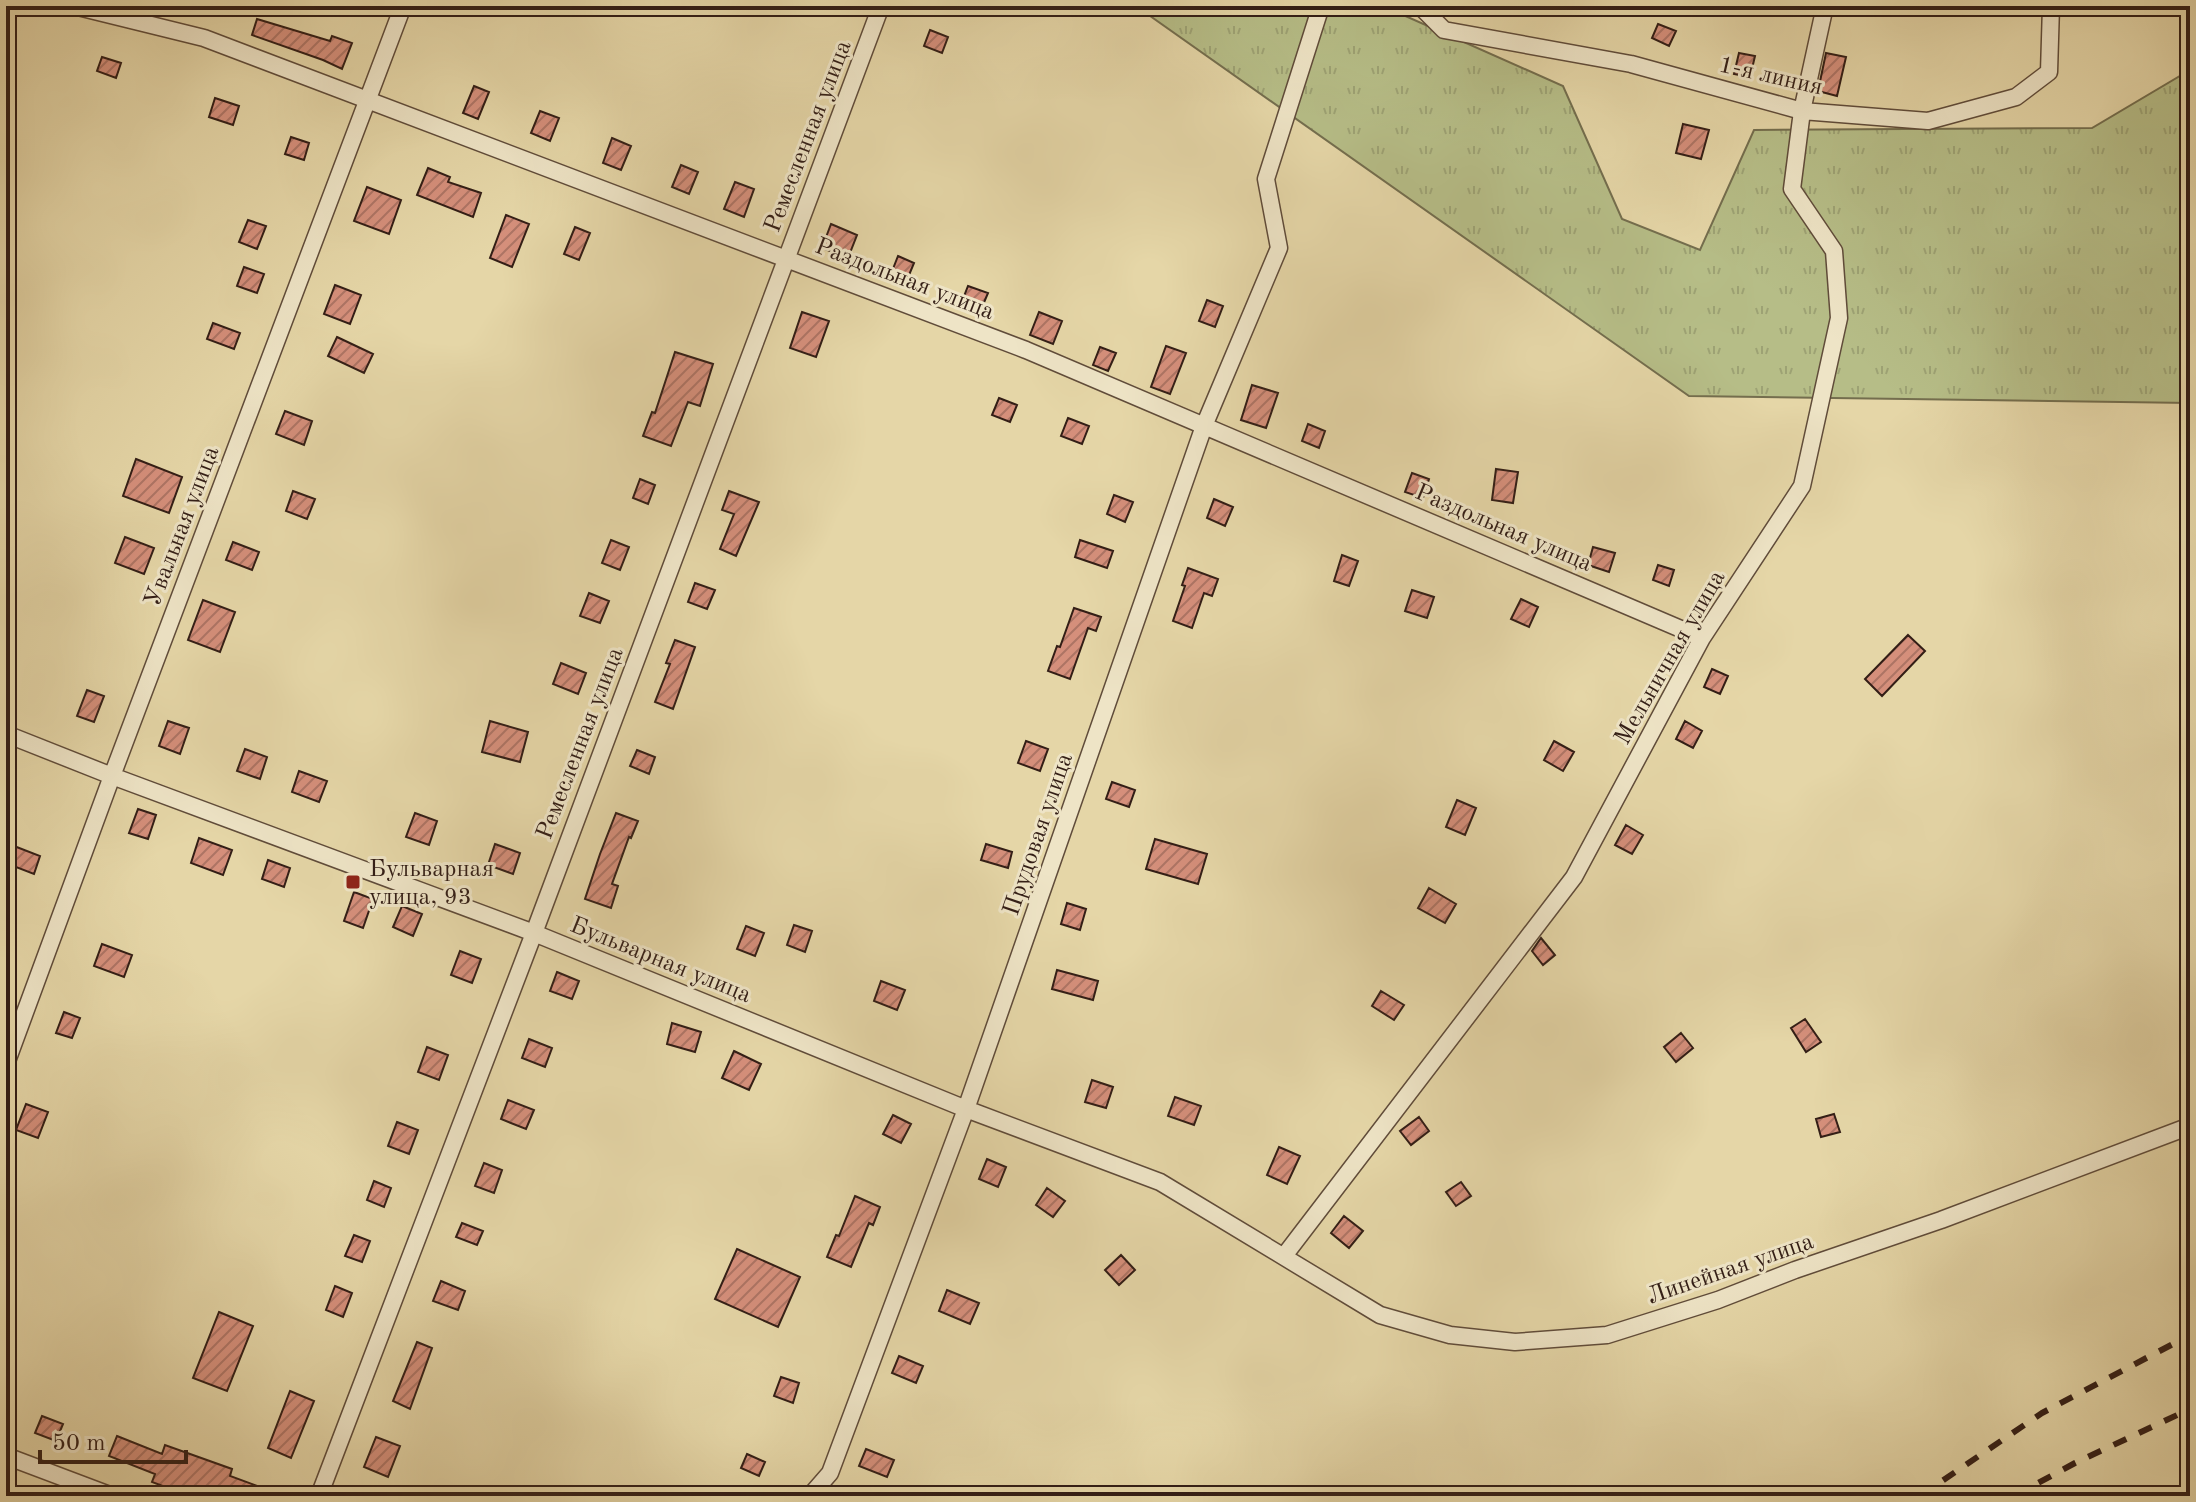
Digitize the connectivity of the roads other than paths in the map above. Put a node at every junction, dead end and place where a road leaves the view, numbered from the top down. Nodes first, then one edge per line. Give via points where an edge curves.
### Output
1 (74, 6) edge
2 (403, 6) edge
3 (881, 6) edge
4 (1321, 6) edge
5 (1420, 6) edge
6 (1825, 6) edge
7 (2051, 6) edge
8 (368, 101) junction
9 (1802, 111) junction
10 (786, 259) junction
11 (1204, 426) junction
12 (1702, 638) junction
13 (6, 734) edge
14 (112, 776) junction
15 (534, 933) junction
16 (6, 1064) edge
17 (966, 1109) junction
18 (2190, 1126) edge
19 (1284, 1256) junction
20 (6, 1456) edge
21 (112, 1496) edge
22 (319, 1496) edge
23 (810, 1496) edge

1 - 8 street, Раздольная улица via 204,38
2 - 8 street, Увальная улица
3 - 10 street, Ремесленная улица
4 - 11 street, Прудовая улица via 1266,179 1279,248
5 - 9 street, 1-я линия via 1444,30 1631,64
6 - 9 street, Мельничная улица
7 - 9 street, 1-я линия via 2049,72 2016,97 1928,121
8 - 10 street, Раздольная улица
8 - 14 street, Увальная улица
9 - 12 street, Мельничная улица via 1792,189 1834,251 1839,318 1802,486
10 - 11 street, Раздольная улица via 1026,350
10 - 15 street, Ремесленная улица
11 - 12 street, Раздольная улица
11 - 17 street, Прудовая улица
12 - 19 street, Мельничная улица via 1574,877
13 - 14 street, Бульварная улица
14 - 15 street, Бульварная улица
14 - 16 street, Увальная улица
15 - 17 street, Бульварная улица
15 - 22 street, Ремесленная улица
17 - 19 street, Бульварная улица via 1160,1182
17 - 23 street, Прудовая улица via 830,1473
18 - 19 street, Линейная улица via 1718,1300 1607,1335 1515,1342 1450,1335 1380,1315
20 - 21 street

